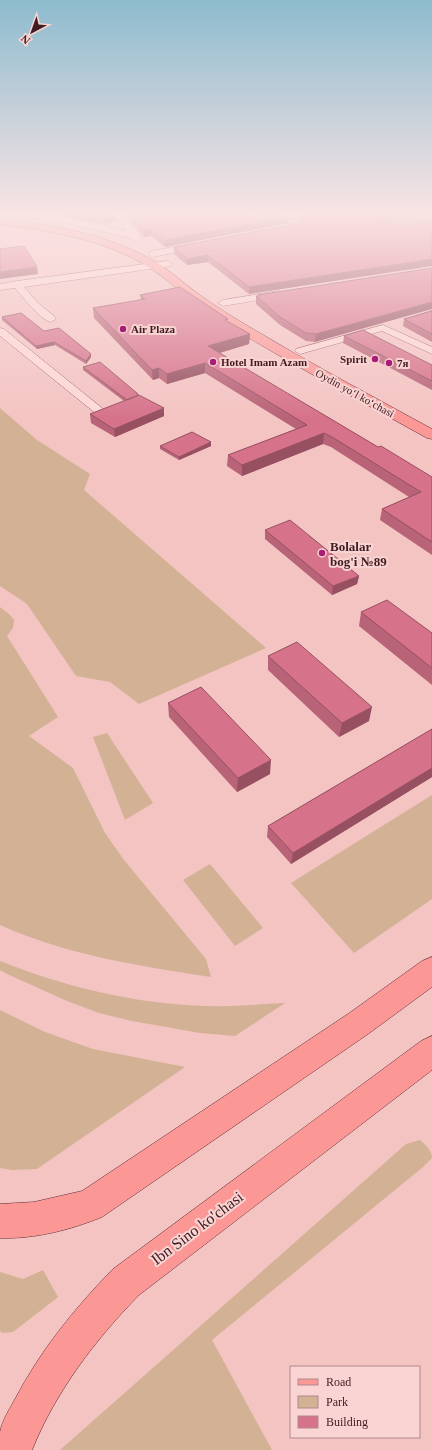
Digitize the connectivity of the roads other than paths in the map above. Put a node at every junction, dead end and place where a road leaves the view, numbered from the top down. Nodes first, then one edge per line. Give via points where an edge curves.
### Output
1 (27, 283) edge
2 (176, 283) edge
3 (194, 283) edge
4 (17, 284) junction
5 (0, 287) edge
6 (285, 293) edge
7 (223, 303) junction
8 (51, 319) dead end
9 (397, 323) edge
10 (383, 328) junction
11 (0, 330) edge
12 (300, 351) junction
13 (432, 351) edge
14 (98, 410) edge
15 (411, 410) dead end
16 (432, 435) edge
17 (432, 970) edge
18 (432, 1051) edge
19 (0, 1221) edge
20 (12, 1450) edge

1 - 4 street
2 - 16 main road, Oydin yoʻl koʻchasi via 255,336
3 - 7 main road, Oydin yoʻl koʻchasi
4 - 5 street
4 - 8 street
6 - 7 street
7 - 12 main road, Oydin yoʻl koʻchasi
9 - 10 street
10 - 12 street
10 - 13 street
11 - 14 street
12 - 15 main road, Oydin yoʻl koʻchasi
17 - 19 main road via 358,1024 90,1204 62,1214 33,1220
18 - 20 main road, Ibn Sino ko'chasi via 126,1282 90,1321 53,1369 36,1397

